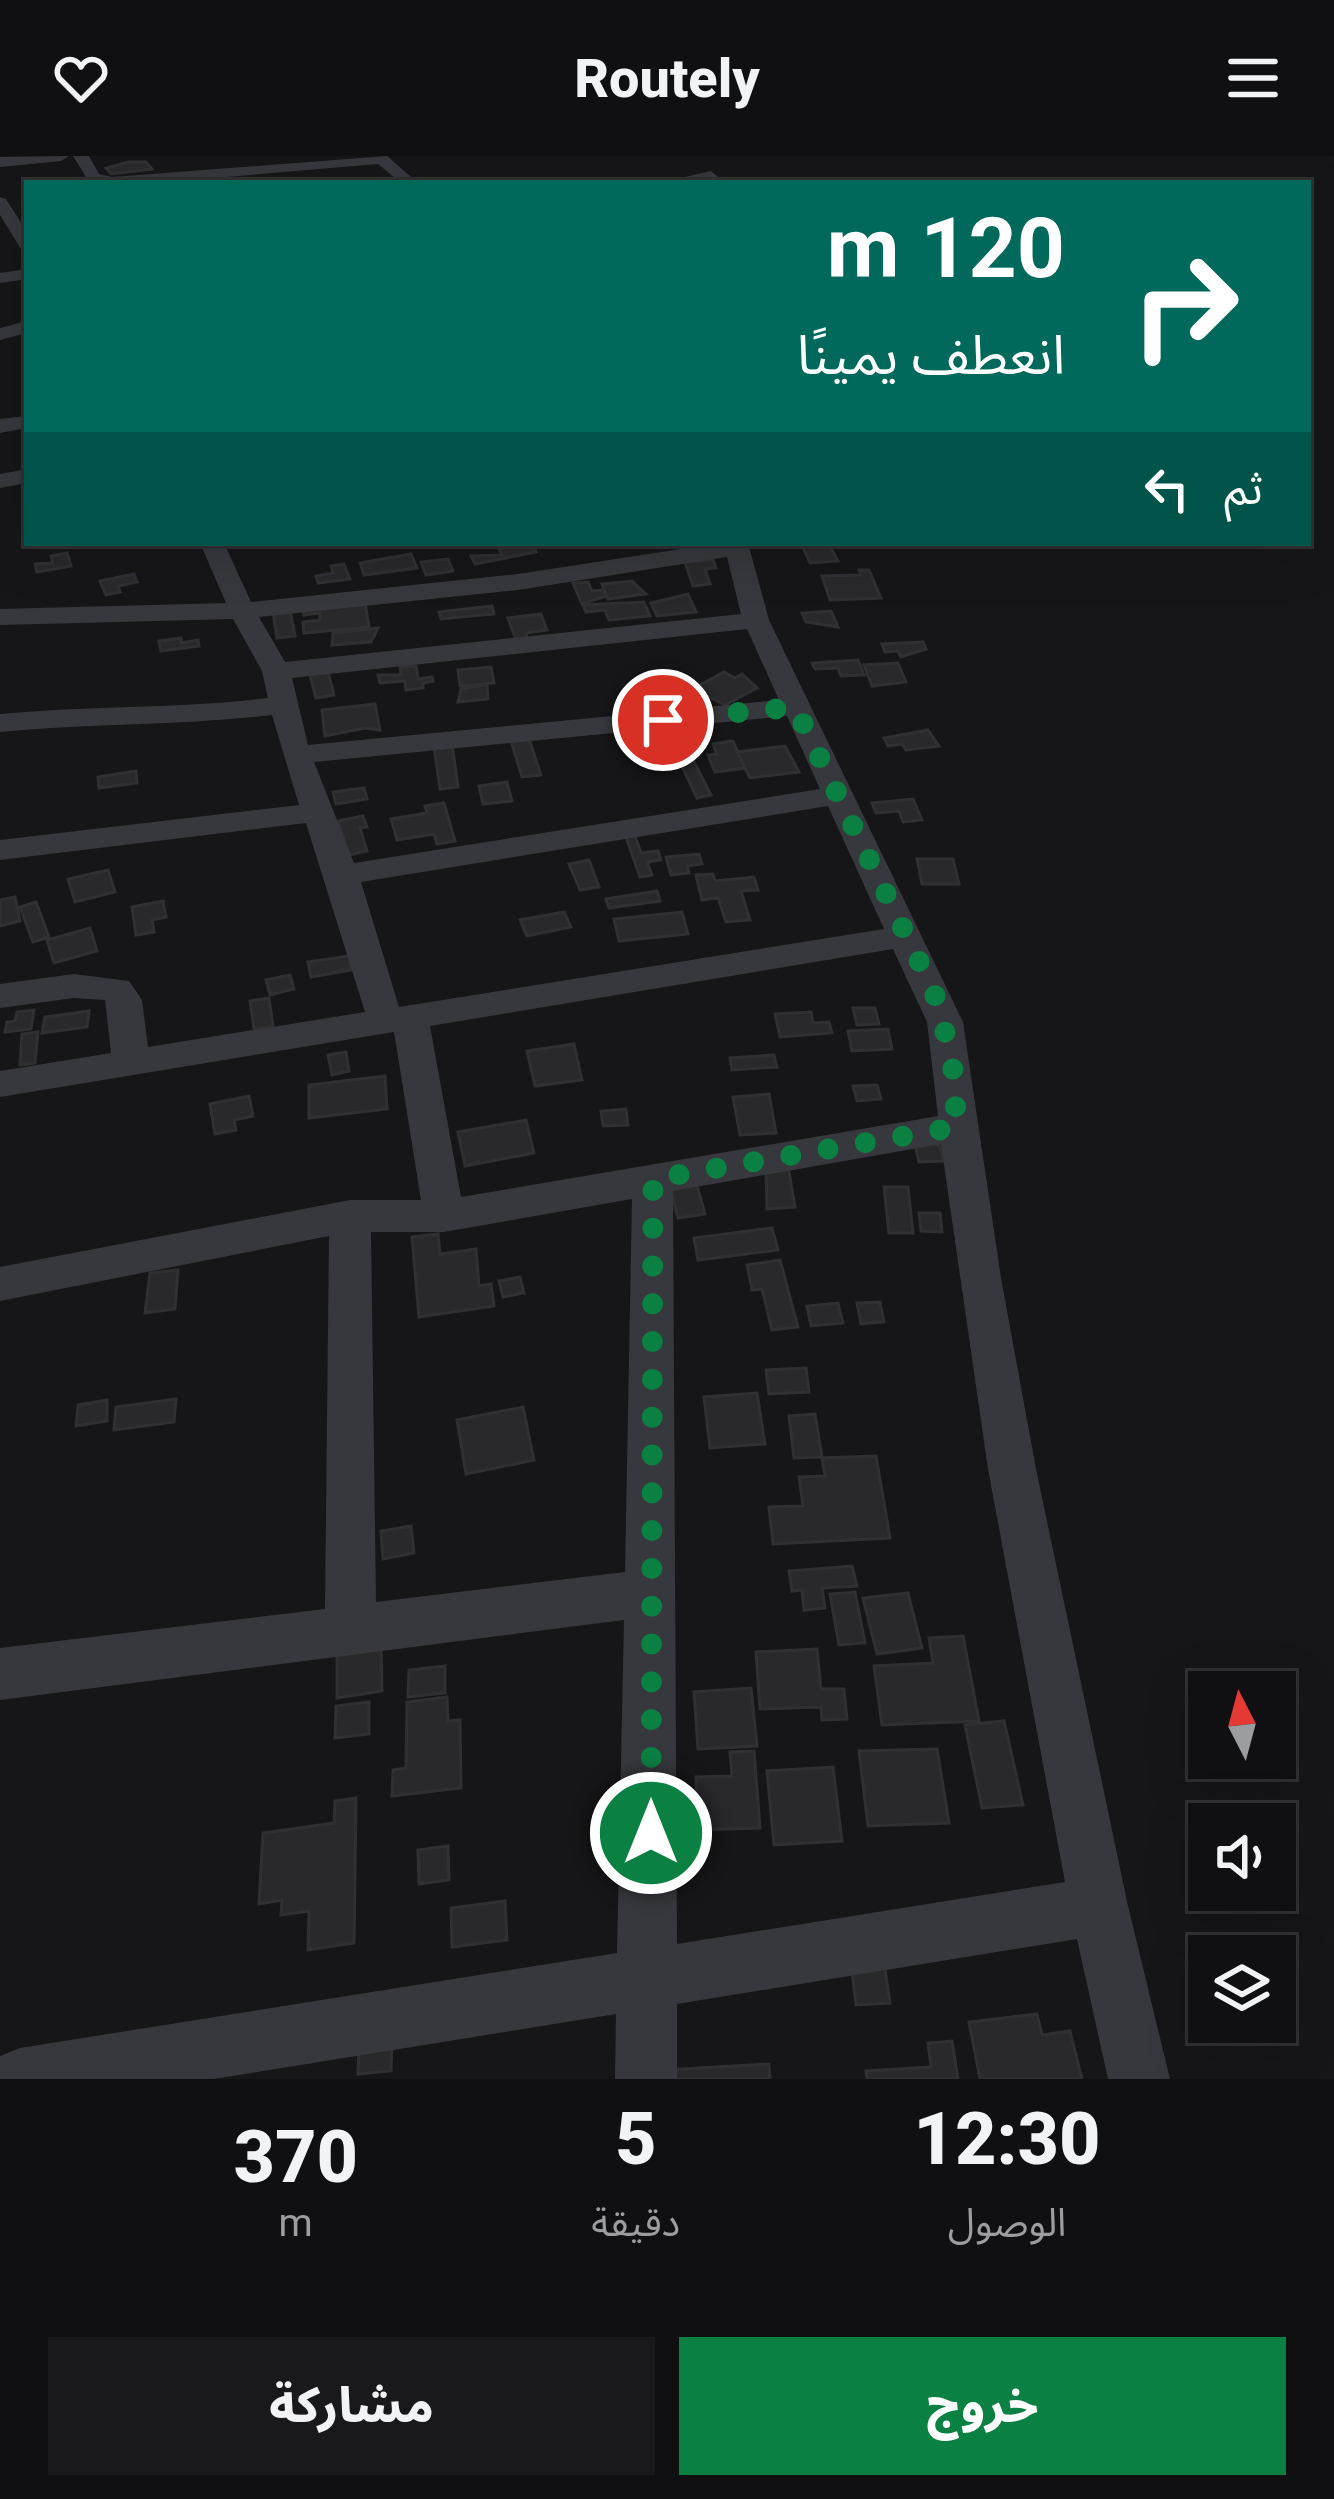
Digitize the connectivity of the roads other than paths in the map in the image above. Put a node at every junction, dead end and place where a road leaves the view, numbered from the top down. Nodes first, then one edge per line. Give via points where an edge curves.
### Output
1 (61, 156) edge
2 (81, 156) edge
3 (723, 156) edge
4 (380, 158) edge
5 (0, 162) edge
6 (714, 179) edge
7 (104, 180) edge
8 (134, 180) edge
9 (406, 180) edge
10 (1, 206) edge
11 (24, 240) edge
12 (213, 546) edge
13 (736, 546) edge
14 (621, 554) edge
15 (242, 611) junction
16 (0, 617) edge
17 (756, 620) junction
18 (276, 671) junction
19 (283, 705) junction
20 (795, 707) junction
21 (0, 723) edge
22 (296, 755) junction
23 (839, 794) junction
24 (318, 812) junction
25 (0, 850) edge
26 (342, 874) junction
27 (908, 936) junction
28 (0, 997) edge
29 (398, 1020) junction
30 (131, 1063) junction
31 (0, 1084) edge
32 (957, 1127) junction
33 (653, 1179) junction
34 (350, 1216) junction
35 (444, 1216) junction
36 (0, 1284) edge
37 (651, 1593) junction
38 (351, 1631) junction
39 (0, 1674) edge
40 (1099, 1906) junction
41 (650, 1977) junction
42 (20, 2079) edge
43 (646, 2079) edge
44 (1139, 2079) edge

1 - 5 street
2 - 7 street via 93,177
3 - 6 street
4 - 8 street
4 - 9 street
10 - 11 street
12 - 15 street
13 - 14 street
13 - 17 street
14 - 15 street
15 - 16 street
15 - 18 street
17 - 18 street
17 - 20 street
18 - 19 street
19 - 21 street
19 - 22 street
20 - 22 street
20 - 23 street
22 - 24 street
23 - 26 street
23 - 27 street
24 - 25 street
24 - 26 street
26 - 29 street
27 - 29 street
27 - 32 street via 945,1022
28 - 30 street via 116,989
29 - 30 street
29 - 35 street
30 - 31 street
32 - 33 street
32 - 40 street via 1012,1469
33 - 35 street
33 - 37 street
34 - 35 street
34 - 36 street
34 - 38 street
37 - 38 street
37 - 41 street
38 - 39 street
40 - 41 street
40 - 44 street
41 - 42 street
41 - 43 street

